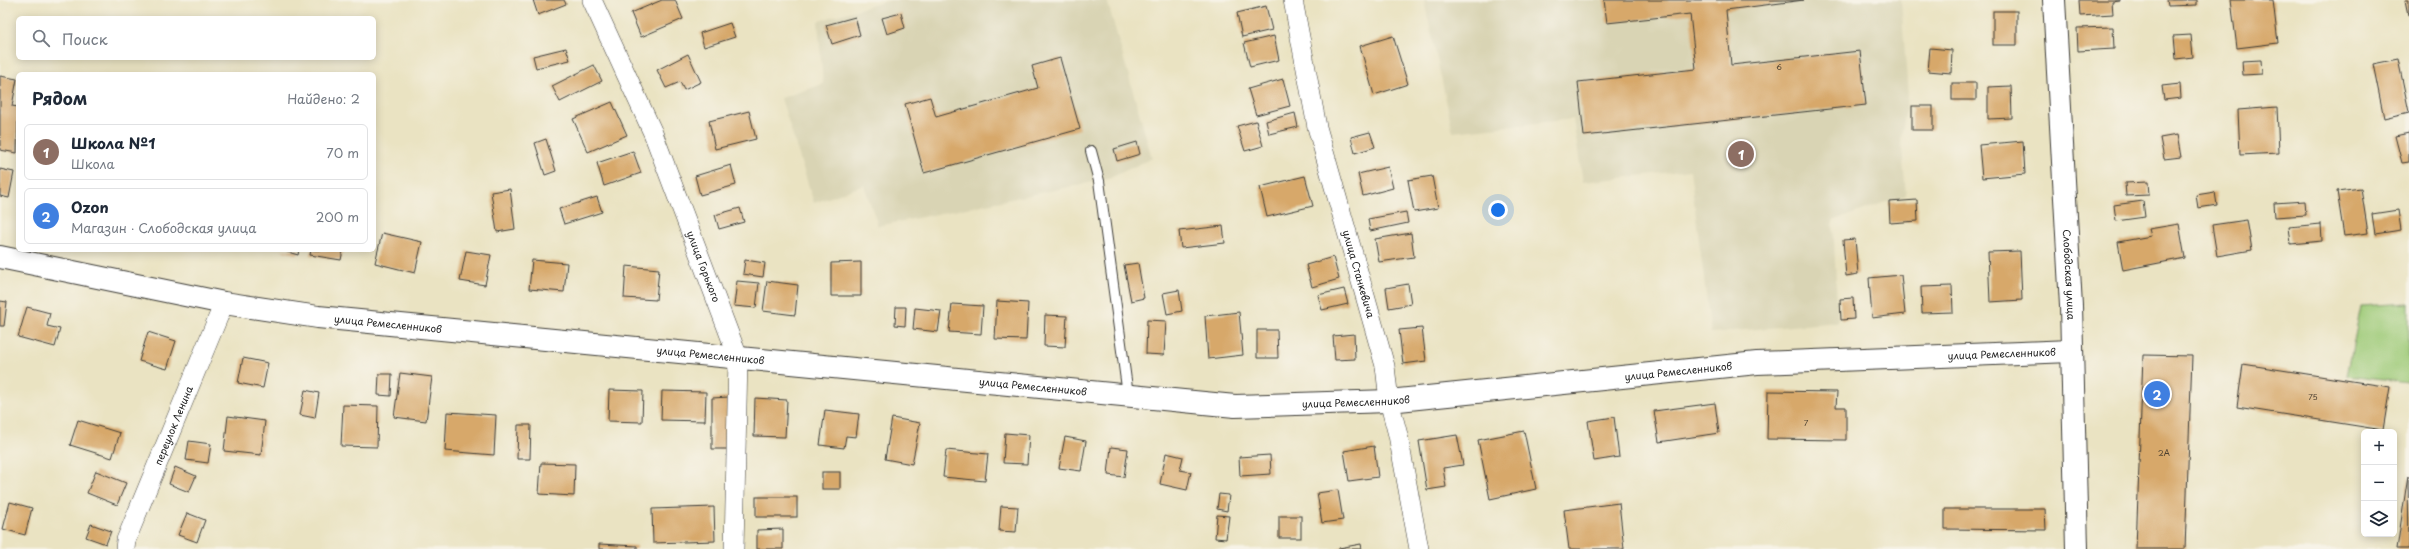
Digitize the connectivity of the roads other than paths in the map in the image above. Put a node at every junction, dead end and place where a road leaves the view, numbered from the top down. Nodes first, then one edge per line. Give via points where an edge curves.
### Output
1 (592, 0) edge
2 (1293, 0) edge
3 (2054, 0) edge
4 (1091, 151) dead end
5 (0, 257) edge
6 (224, 303) junction
7 (2071, 351) junction
8 (738, 357) junction
9 (1128, 395) junction
10 (1388, 401) junction
11 (125, 549) edge
12 (734, 549) edge
13 (1419, 549) edge
14 (2077, 549) edge

1 - 8 street, улица Горького via 653,133
2 - 10 street, улица Станкевича via 1317,127 1384,366
3 - 7 street, Слободская улица via 2071,306
4 - 9 lane via 1099,181
5 - 6 street, улица Ремесленников
6 - 8 street, улица Ремесленников via 318,317
6 - 11 street, переулок Ленина via 138,511
7 - 10 street, улица Ремесленников via 1757,363
7 - 14 street, Слободская улица
8 - 9 street, улица Ремесленников
8 - 12 street, улица Горького
9 - 10 street, улица Ремесленников via 1235,406
10 - 13 street, улица Станкевича via 1398,435

